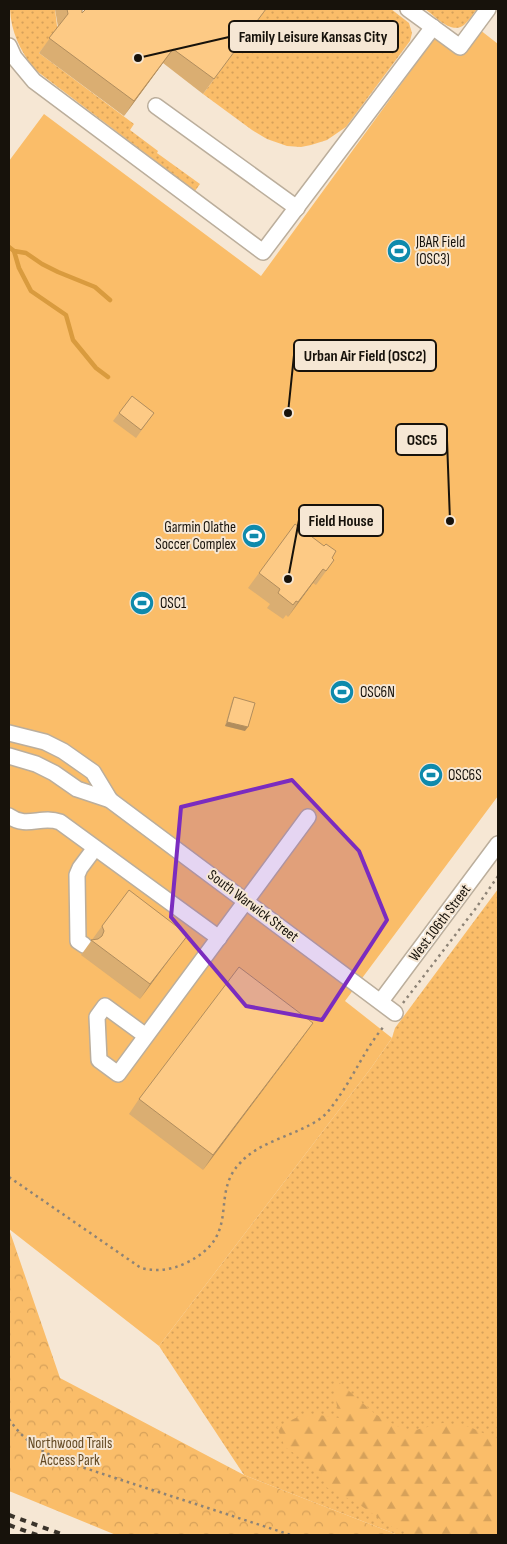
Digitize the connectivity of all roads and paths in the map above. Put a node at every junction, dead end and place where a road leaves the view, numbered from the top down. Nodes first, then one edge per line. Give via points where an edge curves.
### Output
1 (408, 9) edge
2 (488, 9) edge
3 (433, 27) junction
4 (9, 46) edge
5 (156, 106) dead end
6 (297, 208) junction
7 (9, 732) edge
8 (9, 757) edge
9 (110, 800) junction
10 (9, 816) edge
11 (308, 818) dead end
12 (498, 844) edge
13 (95, 848) junction
14 (498, 876) edge
15 (246, 900) junction
16 (219, 938) junction
17 (84, 945) dead end
18 (381, 1002) junction
19 (395, 1012) junction
20 (146, 1036) dead end
21 (9, 1177) edge
22 (9, 1419) edge
23 (291, 1535) edge

1 - 3 street
2 - 3 street via 460,47
3 - 6 street
4 - 6 street via 14,58 34,80 263,252
5 - 6 street
7 - 9 street, South Warwick Street via 45,742 63,751 93,772
8 - 9 street, South Warwick Street via 36,764 78,789
9 - 15 street, South Warwick Street
10 - 13 street via 22,822 51,819 60,822
11 - 15 street
12 - 18 street, West 106th Street
13 - 16 street
13 - 17 street via 77,875 78,941
14 - 19 path
15 - 16 street
15 - 18 street, South Warwick Street
16 - 20 street
18 - 19 street, South Warwick Street
19 - 21 path via 377,1034 341,1095 321,1118 254,1152 240,1163 227,1186 223,1220 216,1238 183,1264 156,1271 142,1268
22 - 23 path via 33,1446 63,1461

